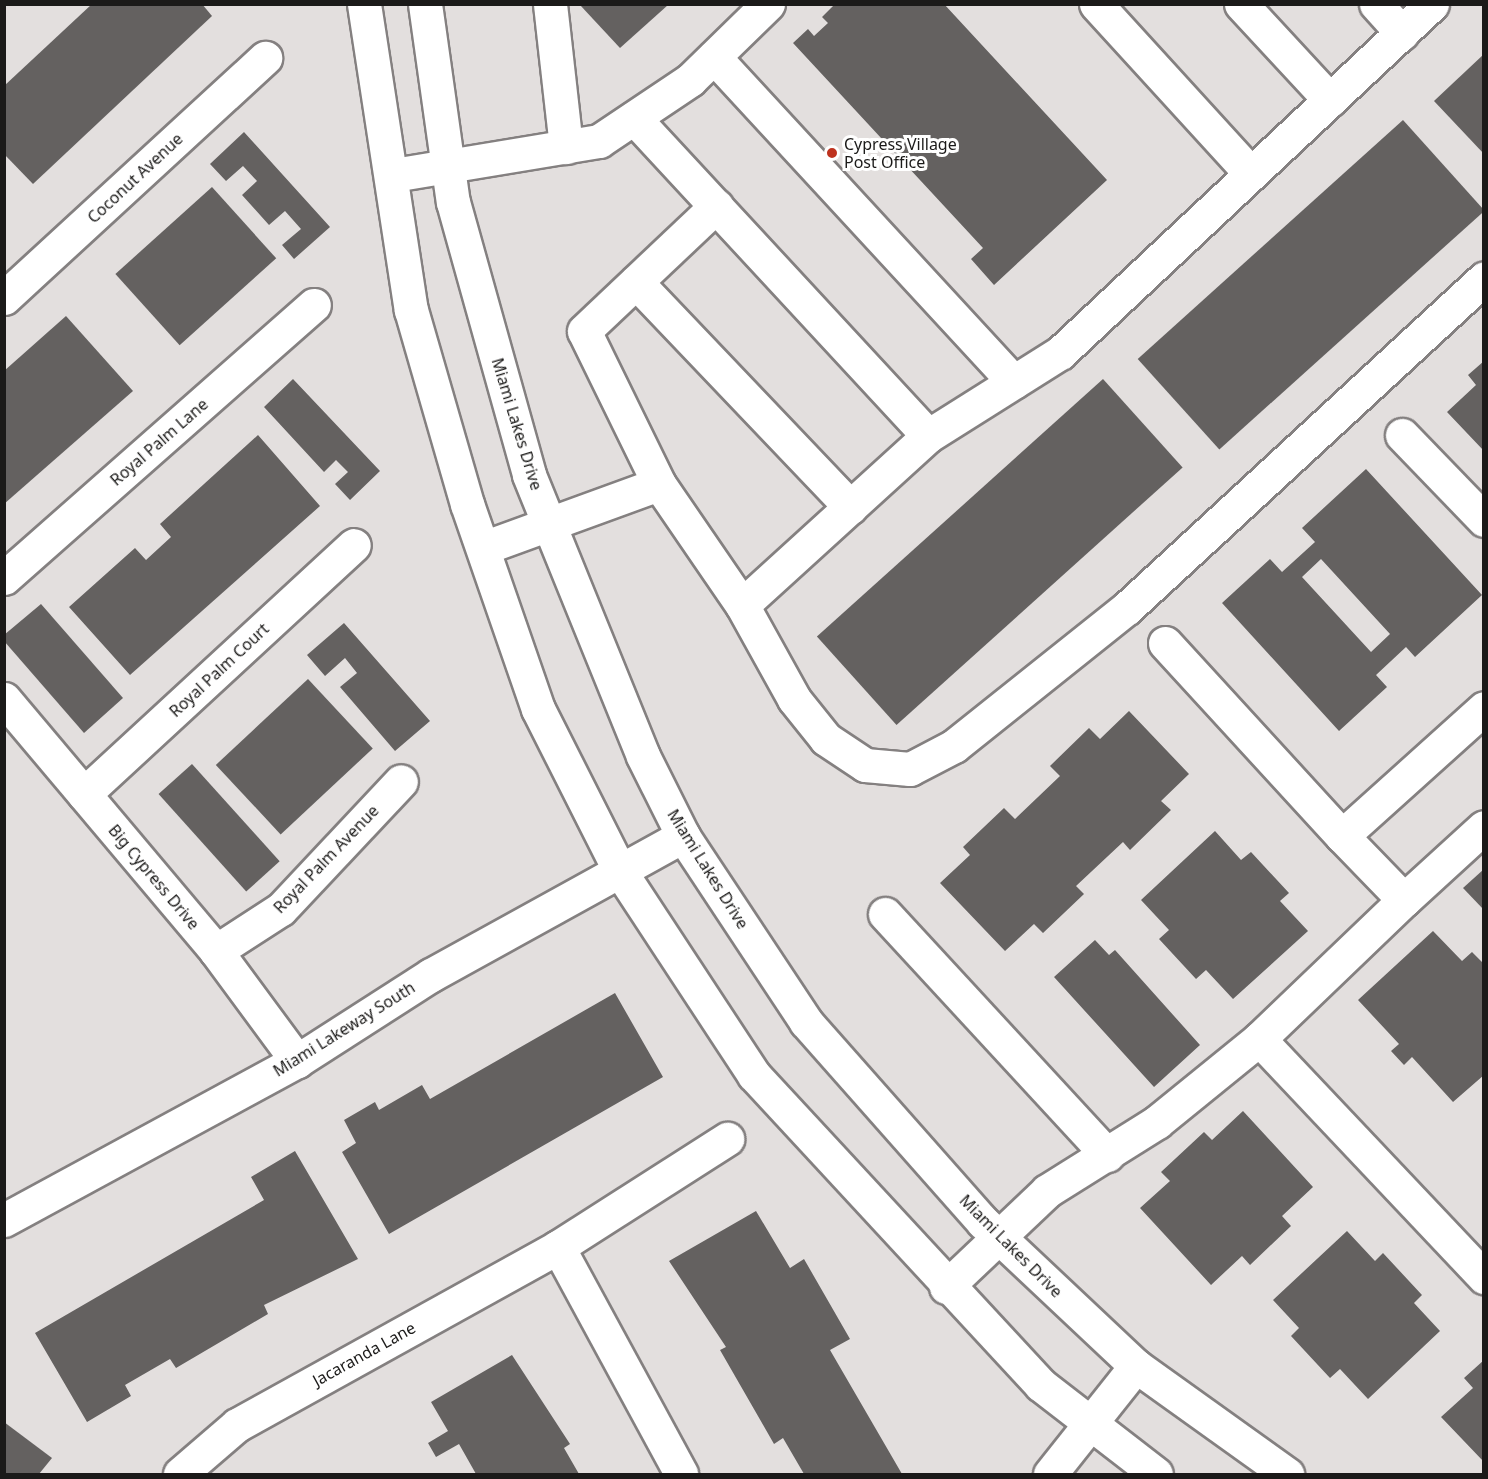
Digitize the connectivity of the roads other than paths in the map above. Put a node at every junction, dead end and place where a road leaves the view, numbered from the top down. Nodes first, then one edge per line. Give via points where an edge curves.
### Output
1 (364, 4) edge
2 (425, 4) edge
3 (550, 4) edge
4 (768, 4) edge
5 (1096, 4) edge
6 (1241, 4) edge
7 (1376, 4) edge
8 (1432, 4) edge
9 (1402, 33) junction
10 (714, 57) junction
11 (266, 58) dead end
12 (1330, 100) junction
13 (634, 118) junction
14 (566, 147) junction
15 (447, 166) junction
16 (1251, 174) junction
17 (393, 175) junction
18 (716, 206) junction
19 (1484, 278) edge
20 (636, 282) junction
21 (4, 298) edge
22 (314, 305) dead end
23 (1014, 382) junction
24 (1402, 435) dead end
25 (928, 436) junction
26 (659, 484) junction
27 (850, 507) junction
28 (1484, 520) edge
29 (551, 525) junction
30 (354, 545) dead end
31 (483, 548) junction
32 (4, 578) edge
33 (742, 605) junction
34 (1165, 643) dead end
35 (4, 699) edge
36 (1482, 712) edge
37 (401, 782) dead end
38 (84, 795) junction
39 (1484, 827) edge
40 (684, 836) junction
41 (1342, 836) junction
42 (620, 871) junction
43 (1404, 900) junction
44 (885, 914) dead end
45 (216, 951) junction
46 (1259, 1039) junction
47 (297, 1061) junction
48 (727, 1139) dead end
49 (1107, 1155) junction
50 (4, 1220) edge
51 (997, 1235) junction
52 (558, 1247) junction
53 (1484, 1276) edge
54 (946, 1287) junction
55 (1136, 1366) junction
56 (1086, 1424) junction
57 (180, 1474) edge
58 (681, 1474) edge
59 (1050, 1474) edge
60 (1156, 1474) edge
61 (1287, 1474) edge

1 - 17 street
2 - 15 street, Miami Lakes Drive
3 - 14 street
4 - 10 street
5 - 16 street
6 - 12 street
7 - 9 street
8 - 9 street
9 - 12 street
10 - 13 street
10 - 23 street
11 - 21 street, Coconut Avenue
12 - 16 street
13 - 14 street via 599,141
13 - 18 street
14 - 15 street
15 - 17 street
15 - 29 street, Miami Lakes Drive via 530,475
16 - 23 street via 1060,353
17 - 31 street via 411,310
18 - 20 street
18 - 25 street
19 - 33 street via 1126,608 954,746 910,769 865,765 826,739 794,699
20 - 26 street via 584,331
20 - 27 street
22 - 32 street, Royal Palm Lane
23 - 25 street
24 - 28 street
25 - 27 street
26 - 29 street
26 - 33 street
27 - 33 street
29 - 31 street
29 - 40 street, Miami Lakes Drive via 643,756
30 - 38 street, Royal Palm Court
31 - 42 street via 538,709
34 - 41 street
35 - 38 street, Big Cypress Drive
36 - 41 street
37 - 45 street, Royal Palm Avenue via 281,909
38 - 45 street, Big Cypress Drive
39 - 43 street
40 - 42 street, Miami Lakeway South
40 - 51 street, Miami Lakes Drive via 806,1022
41 - 43 street
42 - 47 street, Miami Lakeway South via 431,975
42 - 54 street via 754,1075
43 - 46 street
44 - 49 street
45 - 47 street, Big Cypress Drive
46 - 49 street
46 - 53 street
47 - 50 street, Miami Lakeway South
48 - 52 street, Jacaranda Lane
49 - 51 street via 1047,1191
51 - 54 street
51 - 55 street, Miami Lakes Drive
52 - 57 street, Jacaranda Lane via 237,1425
52 - 58 street
54 - 56 street
55 - 56 street
55 - 61 street, Miami Lakes Drive
56 - 59 street
56 - 60 street

